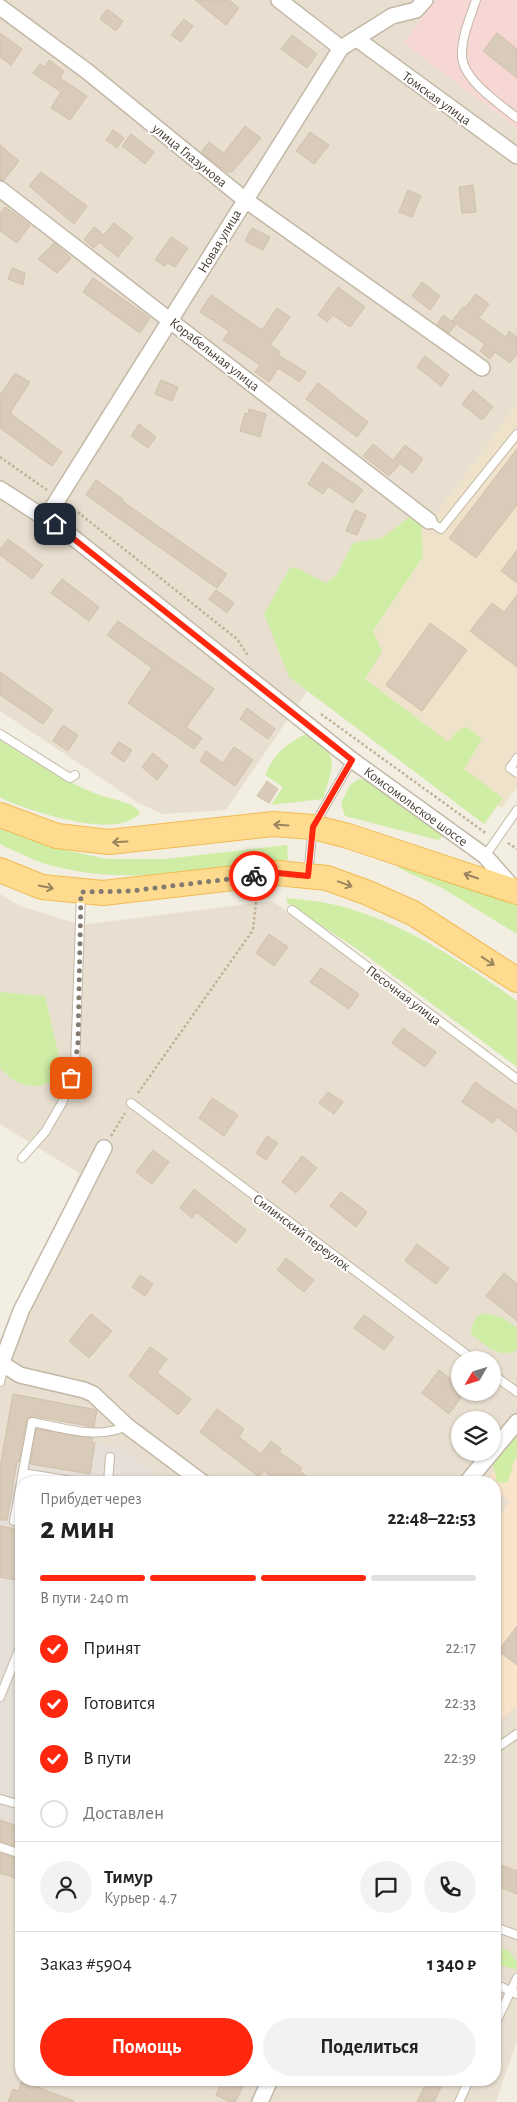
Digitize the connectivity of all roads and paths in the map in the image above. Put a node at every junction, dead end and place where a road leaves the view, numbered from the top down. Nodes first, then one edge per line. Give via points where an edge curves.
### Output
1 (279, 0) edge
2 (425, 0) edge
3 (476, 0) edge
4 (0, 7) edge
5 (357, 39) junction
6 (341, 48) junction
7 (517, 118) edge
8 (517, 156) edge
9 (0, 189) edge
10 (244, 200) junction
11 (171, 320) junction
12 (482, 368) dead end
13 (517, 434) edge
14 (0, 457) edge
15 (0, 489) edge
16 (58, 497) junction
17 (46, 518) junction
18 (429, 521) joint
19 (250, 658) dead end
20 (318, 712) dead end
21 (0, 734) edge
22 (517, 758) edge
23 (352, 760) junction
24 (517, 773) edge
25 (75, 775) dead end
26 (517, 810) edge
27 (0, 815) edge
28 (313, 827) junction
29 (497, 838) junction
30 (517, 849) edge
31 (485, 856) junction
32 (0, 870) edge
33 (308, 876) junction
34 (81, 892) junction
35 (248, 892) dead end
36 (517, 892) edge
37 (292, 910) dead end
38 (517, 980) edge
39 (517, 1079) edge
40 (131, 1103) junction
41 (104, 1148) joint
42 (22, 1158) dead end
43 (462, 1351) edge
44 (4, 1365) junction
45 (501, 1380) edge
46 (0, 1382) edge
47 (517, 1392) edge
48 (517, 1422) edge
49 (127, 1426) junction
50 (501, 1441) edge
51 (110, 1457) dead end
52 (484, 1461) edge
53 (23, 1473) junction
54 (22, 1476) edge
55 (41, 1476) edge
56 (108, 1476) edge
57 (194, 1476) edge
58 (472, 1476) edge
59 (15, 1660) edge
60 (0, 1697) edge
61 (517, 1734) edge
62 (501, 1744) edge
63 (0, 1799) edge
64 (15, 1803) edge
65 (0, 1847) edge
66 (15, 1852) edge
67 (501, 1929) edge
68 (517, 1935) edge
69 (517, 1978) edge
70 (501, 1987) edge
71 (514, 1992) edge
72 (501, 2014) edge
73 (267, 2086) edge
74 (467, 2086) edge
75 (260, 2102) edge
76 (459, 2102) edge

1 - 6 street
2 - 5 street, Новая улица via 416,10 392,16
3 - 7 lane via 465,34 462,60 484,92
4 - 10 street, улица Глазунова via 88,72
5 - 6 street, Новая улица
5 - 8 street, Томская улица
6 - 10 street, Новая улица
9 - 11 street, Корабельная улица
10 - 11 street, Новая улица
10 - 12 street, улица Глазунова
11 - 16 street, Новая улица
11 - 18 street, Корабельная улица
13 - 18 lane via 441,529
14 - 16 path
15 - 17 street, Комсомольское шоссе
16 - 17 street, Новая улица
16 - 19 path via 237,639
17 - 23 street, Комсомольское шоссе
20 - 29 path via 478,830
21 - 25 lane via 70,778
22 - 24 lane via 510,768
23 - 28 lane
23 - 31 street, Комсомольское шоссе
26 - 29 lane
28 -> 27 main road, Комсомольское шоссе via 273,824 109,842 57,836
28 - 33 lane
36 -> 28 main road, Комсомольское шоссе
29 - 30 path
29 - 31 lane
31 - 36 street, Комсомольское шоссе
32 -> 34 main road via 42,887
33 - 34 main road via 278,873 130,891
33 -> 38 main road via 352,887 413,913
34 - 42 lane via 75,1065 62,1103 45,1132
35 - 40 path via 257,891 253,930
37 - 39 lane, Песочная улица
40 - 41 path
40 - 43 lane, Силинский переулок
41 - 44 street via 21,1311 3,1359
44 - 46 lane
44 - 49 street via 20,1375 93,1394
45 - 47 lane
48 - 50 street
49 - 53 lane via 95,1434 32,1422
49 - 57 street
51 - 56 lane
52 - 58 street
53 - 54 lane
53 - 55 lane
59 - 60 lane
61 - 62 lane
63 - 64 lane
65 - 66 lane
67 - 68 lane
69 - 71 lane
70 - 71 lane
71 - 72 lane
73 - 75 street
74 - 76 lane

